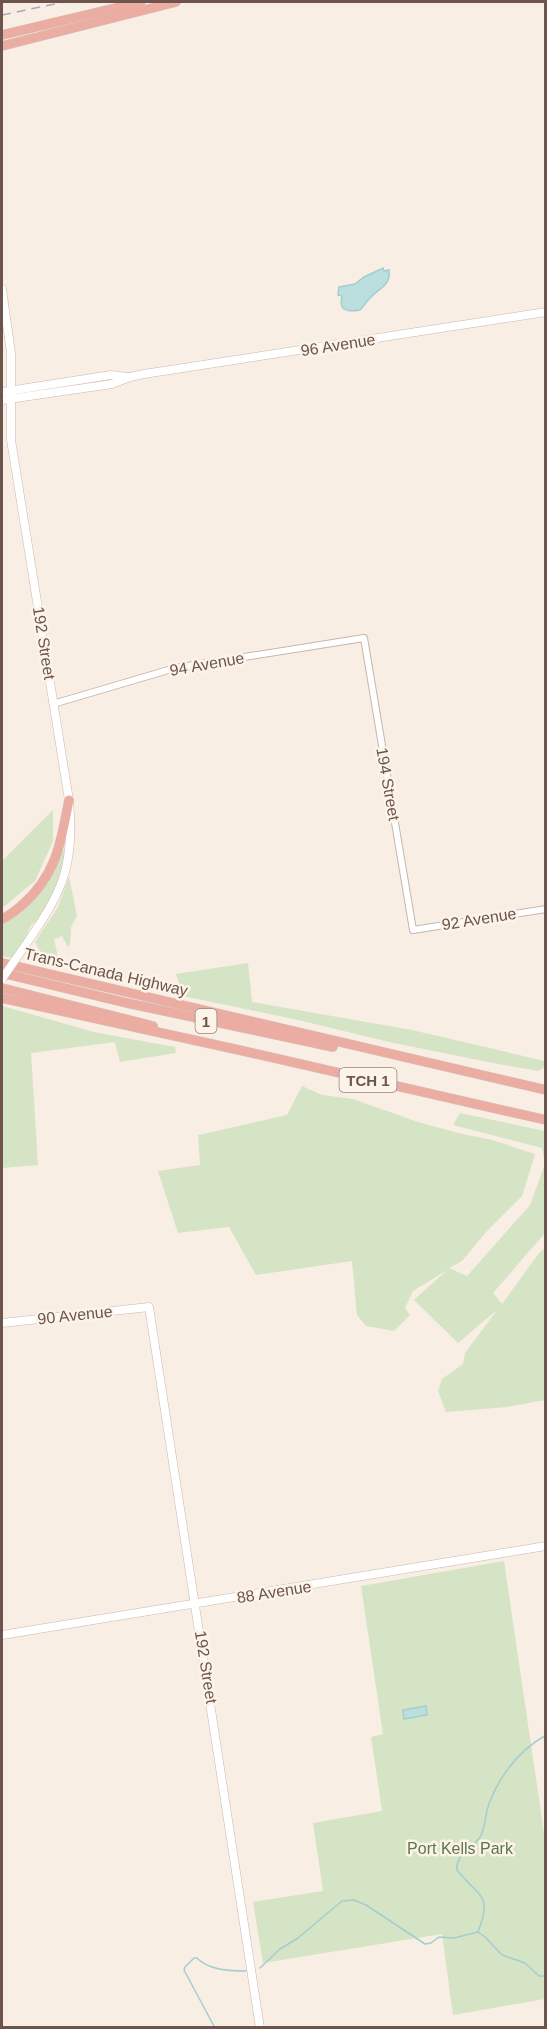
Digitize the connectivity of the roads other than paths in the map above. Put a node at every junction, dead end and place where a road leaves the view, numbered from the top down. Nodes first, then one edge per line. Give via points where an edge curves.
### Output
1 (141, 2) edge
2 (176, 2) edge
3 (2, 35) edge
4 (2, 46) edge
5 (2, 288) edge
6 (546, 312) edge
7 (6, 396) edge
8 (364, 638) joint
9 (53, 704) junction
10 (69, 800) junction
11 (546, 909) edge
12 (2, 919) edge
13 (413, 930) joint
14 (2, 963) edge
15 (2, 973) edge
16 (2, 979) edge
17 (2, 988) edge
18 (2, 998) edge
19 (239, 1050) junction
20 (413, 1060) junction
21 (546, 1090) edge
22 (546, 1120) edge
23 (149, 1307) joint
24 (2, 1323) edge
25 (546, 1546) edge
26 (196, 1605) junction
27 (2, 1635) edge
28 (260, 2028) edge

1 - 3 highway
2 - 4 highway
5 - 7 main road, 192 Street via 11,352
6 - 7 main road, 96 Avenue via 130,377 112,384
7 - 9 main road, 192 Street
8 - 9 street, 94 Avenue via 175,668
8 - 13 street, 194 Street
9 - 10 main road, 192 Street
10 - 12 highway via 61,844 51,871 32,896
10 - 16 main road, 192 Street, bridge via 71,842 65,876 54,901
11 - 13 street, 92 Avenue
14 - 20 highway, Trans-Canada Highway / TCH 1
15 - 20 highway, Trans-Canada Highway / 1 via 240,1028
17 - 19 highway, 1
18 - 19 highway, TCH 1
19 - 22 highway, TCH 1
20 - 21 highway, Trans-Canada Highway / TCH 1
23 - 24 main road, 90 Avenue
23 - 26 main road, 192 Street
25 - 26 main road, 88 Avenue
26 - 27 main road, 88 Avenue
26 - 28 main road, 192 Street

